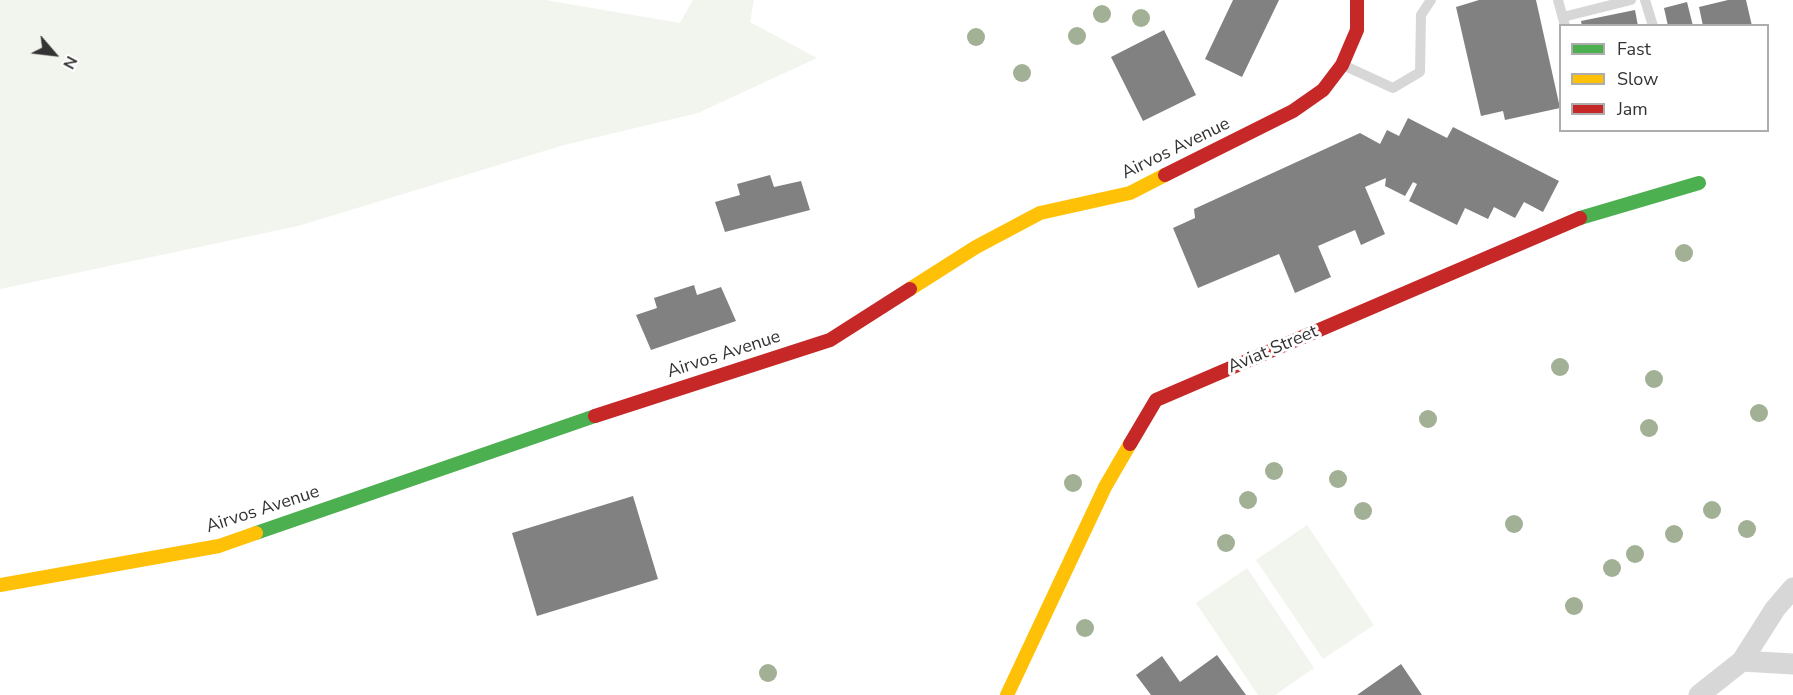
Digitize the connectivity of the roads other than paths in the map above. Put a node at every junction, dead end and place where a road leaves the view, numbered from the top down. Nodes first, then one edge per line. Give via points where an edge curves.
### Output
1 (1357, 0) edge
2 (1431, 0) edge
3 (1558, 0) edge
4 (1631, 0) edge
5 (1645, 0) edge
6 (1564, 22) edge
7 (1652, 24) edge
8 (1342, 65) junction
9 (1699, 183) dead end
10 (0, 585) edge
11 (1793, 588) edge
12 (1742, 660) junction
13 (1793, 664) edge
14 (1007, 695) edge
15 (1699, 695) edge

1 - 8 street, Airvos Avenue via 1357,30
2 - 8 lane via 1421,15 1420,72 1393,88
3 - 6 lane
4 - 6 lane
5 - 7 lane
8 - 10 street, Airvos Avenue via 1323,90 1293,111 1130,193 1040,213 976,247 830,340 586,417 219,546
9 - 14 street, Aviat Street via 1576,219 1155,400 1104,487
11 - 12 street
12 - 13 street
12 - 15 street

